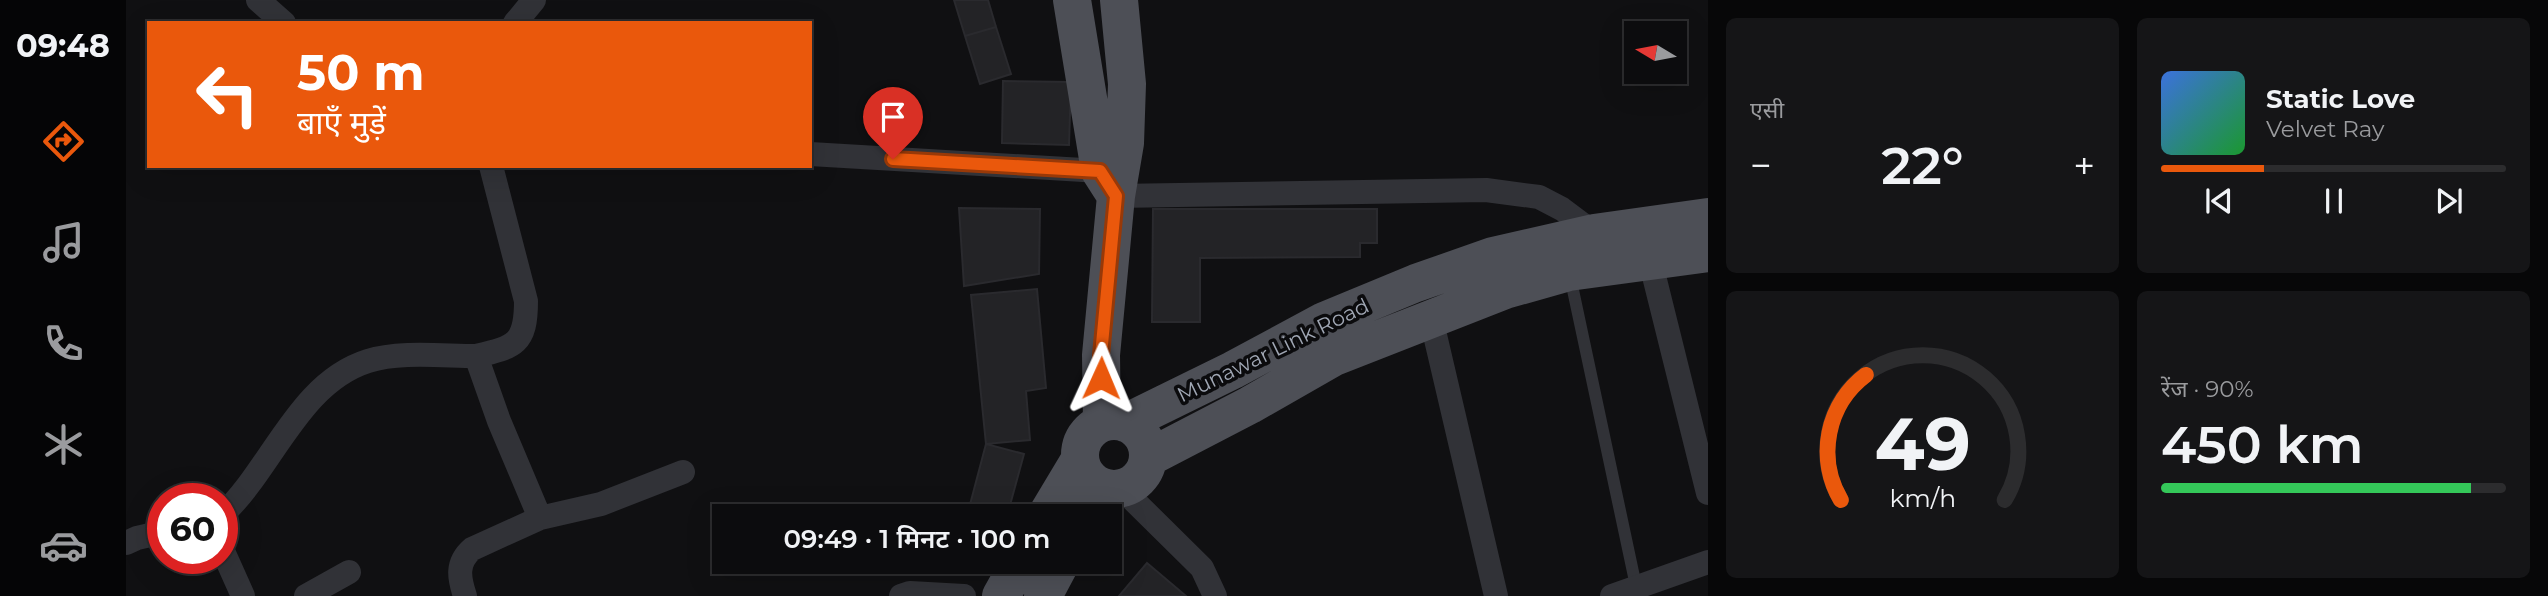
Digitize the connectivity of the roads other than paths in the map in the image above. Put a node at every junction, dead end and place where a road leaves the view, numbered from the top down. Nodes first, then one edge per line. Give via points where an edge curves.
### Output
1 (258, 0) edge
2 (534, 0) edge
3 (1072, 0) edge
4 (1119, 0) edge
5 (282, 21) edge
6 (517, 21) edge
7 (812, 153) edge
8 (492, 168) edge
9 (1108, 183) junction
10 (1708, 217) edge
11 (1594, 233) junction
12 (1708, 253) edge
13 (1650, 260) junction
14 (1569, 272) junction
15 (1431, 318) junction
16 (476, 356) junction
17 (1114, 423) junction
18 (1148, 458) junction
19 (683, 472) dead end
20 (1096, 488) edge
21 (1708, 493) edge
22 (238, 498) edge
23 (1067, 504) edge
24 (540, 518) junction
25 (147, 536) edge
26 (126, 543) edge
27 (1708, 562) edge
28 (349, 572) dead end
29 (233, 574) edge
30 (1013, 574) edge
31 (1055, 574) edge
32 (1636, 586) junction
33 (243, 596) edge
34 (306, 596) edge
35 (466, 596) edge
36 (901, 596) edge
37 (964, 596) edge
38 (1001, 596) edge
39 (1043, 596) edge
40 (1215, 596) edge
41 (1496, 596) edge
42 (1612, 596) edge

1 - 5 street
2 - 6 street
3 - 9 main road
4 - 9 main road via 1127,84 1125,144
7 - 9 street
8 - 16 street via 526,315 518,343
9 - 11 street via 1486,190 1539,197
9 - 17 main road via 1101,355
10 - 11 main road, Munawar Link Road
11 - 17 main road, Munawar Link Road via 1493,256 1416,283 1324,321 1233,370
12 - 13 main road, Munawar Link Road
13 - 14 main road, Munawar Link Road
13 - 21 street
14 - 15 main road, Munawar Link Road
14 - 32 lane
15 - 18 main road, Munawar Link Road via 1334,357
15 - 41 street
16 - 22 street via 395,357 368,361 340,375 315,396
16 - 24 street
17 - 18 main road via 1143,437
17 - 20 main road via 1094,427 1082,442
18 - 20 main road via 1140,477
19 - 24 street via 601,503
20 - 23 main road
20 - 40 street via 1202,568
24 - 35 street via 463,557 460,569
25 - 26 street
27 - 32 street
28 - 34 street
29 - 33 street
30 - 38 main road
31 - 39 main road
32 - 42 street
36 - 37 street

